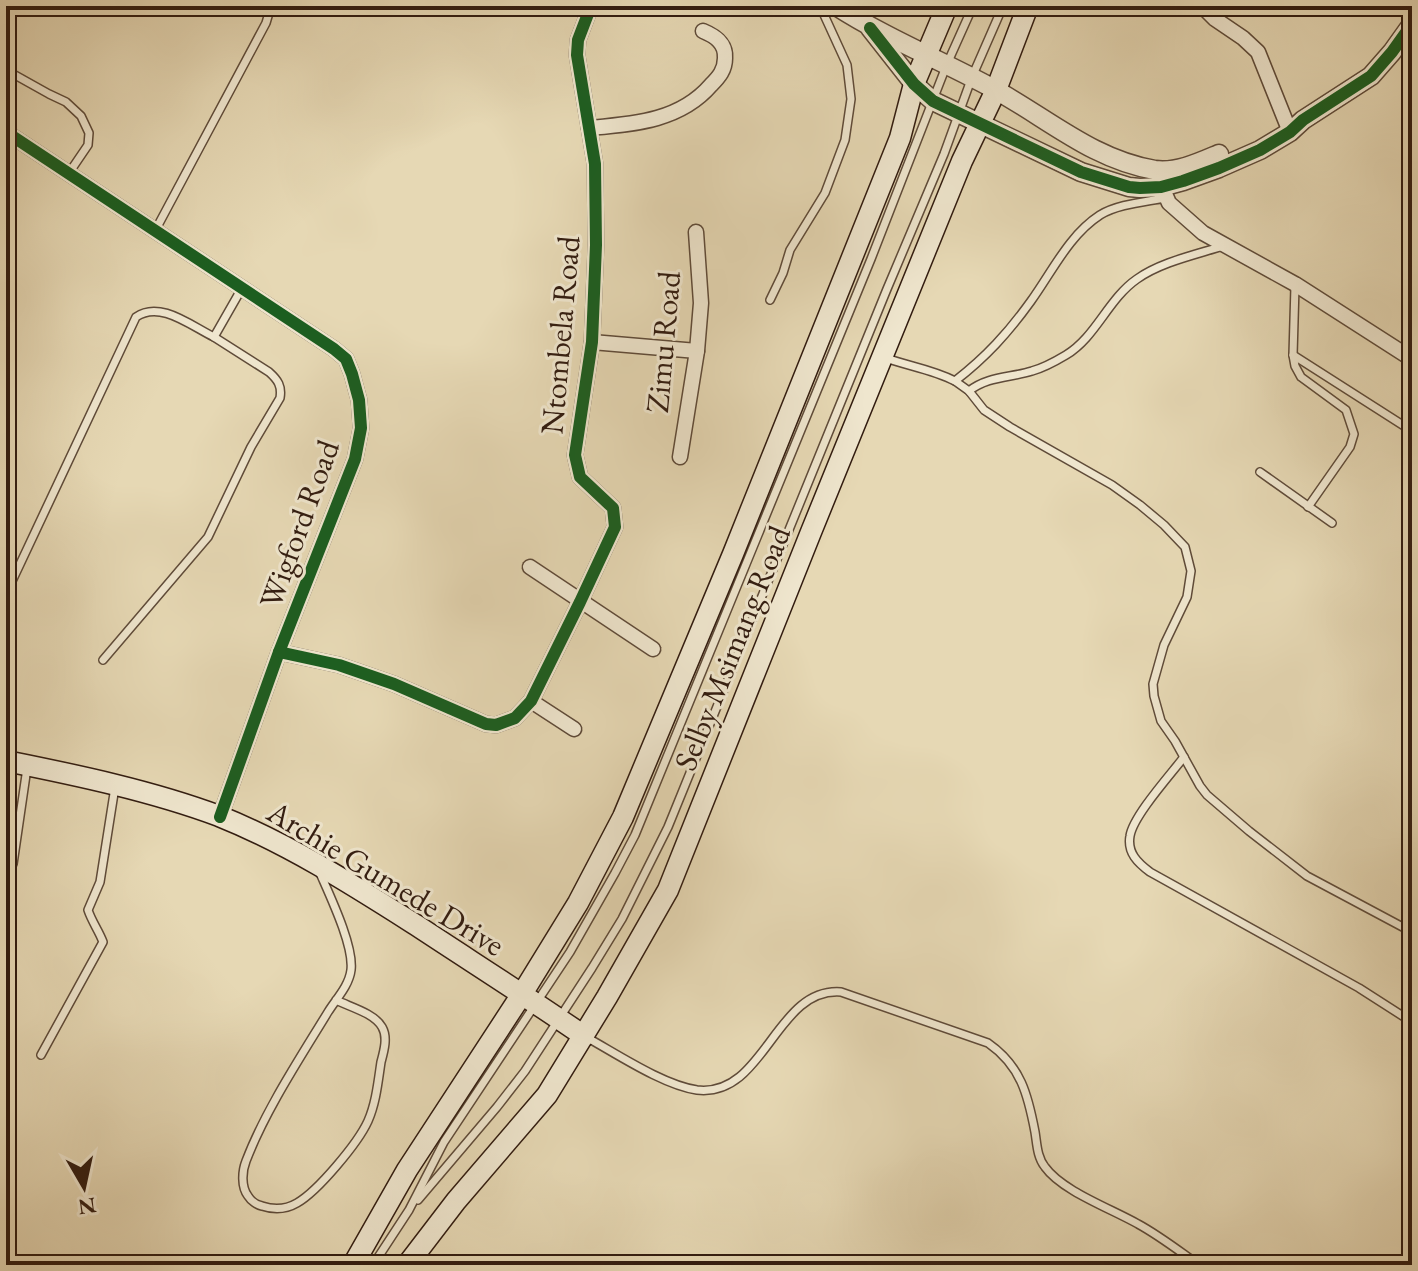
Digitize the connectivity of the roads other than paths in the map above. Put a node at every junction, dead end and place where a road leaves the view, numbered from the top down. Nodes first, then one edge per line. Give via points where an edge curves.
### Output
1 (271, 6) edge
2 (591, 6) edge
3 (820, 6) edge
4 (836, 6) edge
5 (947, 6) edge
6 (973, 6) edge
7 (1003, 6) edge
8 (1028, 6) edge
9 (1202, 6) edge
10 (1412, 24) edge
11 (870, 28) junction
12 (703, 31) dead end
13 (926, 53) junction
14 (947, 64) junction
15 (6, 70) edge
16 (972, 77) junction
17 (914, 84) junction
18 (996, 90) junction
19 (933, 101) junction
20 (959, 113) junction
21 (981, 124) junction
22 (1293, 125) junction
23 (589, 128) junction
24 (6, 132) edge
25 (69, 174) junction
26 (1161, 185) junction
27 (155, 231) junction
28 (696, 232) dead end
29 (1225, 245) junction
30 (1295, 284) junction
31 (242, 288) junction
32 (770, 300) dead end
33 (214, 337) junction
34 (592, 342) junction
35 (697, 351) junction
36 (1293, 355) junction
37 (882, 357) junction
38 (1412, 359) edge
39 (955, 381) junction
40 (969, 391) junction
41 (1412, 431) edge
42 (680, 457) dead end
43 (1260, 472) dead end
44 (1308, 507) junction
45 (1332, 523) dead end
46 (530, 567) dead end
47 (6, 594) edge
48 (580, 602) junction
49 (653, 649) dead end
50 (279, 652) junction
51 (103, 660) dead end
52 (531, 701) junction
53 (574, 729) dead end
54 (1184, 757) junction
55 (6, 761) edge
56 (27, 765) junction
57 (116, 785) junction
58 (220, 817) junction
59 (316, 863) junction
60 (13, 864) dead end
61 (1412, 932) edge
62 (529, 999) junction
63 (336, 1000) junction
64 (559, 1018) junction
65 (1412, 1022) edge
66 (584, 1036) junction
67 (41, 1055) dead end
68 (1412, 1062) edge
69 (1412, 1099) edge
70 (409, 1210) junction
71 (353, 1265) edge
72 (373, 1265) edge
73 (407, 1265) edge
74 (1199, 1265) edge

1 - 27 lane
2 - 23 street, Ntombela Road via 577,55
3 - 32 lane via 847,65 851,99 845,140 825,193 790,250
4 - 11 street
5 - 13 main road, Selby Msimang Road
6 - 14 lane
7 - 16 lane
8 - 18 main road, Selby Msimang Road
9 - 22 street via 1258,52
10 - 22 street via 1371,76
11 - 13 street
11 - 17 street
12 - 23 street via 722,45 725,64 696,102 639,123
13 - 14 street
13 - 17 main road, Selby Msimang Road
14 - 16 street
14 - 19 lane
15 - 25 lane via 66,102 81,116 88,145
16 - 18 street
16 - 20 lane
17 - 19 street
17 - 62 main road, Selby Msimang Road via 900,138 623,817
18 - 21 main road, Selby Msimang Road
18 - 26 street
19 - 20 street
19 - 62 lane via 635,835 570,952
20 - 21 street
20 - 64 lane via 668,827 622,919
21 - 26 street via 1081,172 1129,187
21 - 37 main road, Selby Msimang Road
22 - 26 street via 1260,150
23 - 34 street, Ntombela Road via 596,219
24 - 25 street, Wigford Road
25 - 27 street, Wigford Road
26 - 29 street via 1180,215
26 - 39 lane via 1084,228 990,352
27 - 31 street, Wigford Road
28 - 35 street, Zimu Road via 701,278
29 - 30 street
29 - 40 lane via 1136,279 1096,328 1062,358 1032,371 983,381
30 - 36 lane
30 - 38 street
31 - 33 lane
31 - 50 street, Wigford Road via 346,359 359,400 355,459
33 - 47 lane via 166,312 136,317
33 - 51 lane via 276,378 280,398 208,537
34 - 35 street
34 - 48 street, Ntombela Road via 576,466 580,477 613,508 615,527
35 - 42 street, Zimu Road
36 - 41 lane
36 - 44 lane via 1301,377 1346,410 1354,434
37 - 39 lane
37 - 66 main road, Selby Msimang Road via 668,890
39 - 40 lane
40 - 54 lane via 984,410 1131,498 1185,547 1191,571 1187,597 1153,684 1161,721
43 - 44 lane
44 - 45 lane
46 - 48 street
48 - 49 street
48 - 52 street, Ntombela Road
50 - 52 street, Ntombela Road via 394,684 486,724 515,718
50 - 58 street, Wigford Road
52 - 53 street
54 - 61 lane via 1207,795 1307,876
54 - 65 lane via 1130,834 1134,857 1150,872
55 - 56 main road, Archie Gumede Drive
56 - 57 main road, Archie Gumede Drive
56 - 60 lane
57 - 58 main road, Archie Gumede Drive
57 - 67 lane via 100,882 88,910 103,942
58 - 59 main road, Archie Gumede Drive
59 - 62 main road, Archie Gumede Drive
59 - 63 lane via 351,960 349,979
62 - 64 main road, Archie Gumede Drive
62 - 70 lane
62 - 71 main road, Selby Msimang Road via 407,1170
63 - 63 lane via 375,1019 385,1033 369,1119 361,1135 296,1204 276,1210 258,1205 243,1184 245,1163 270,1110
64 - 66 main road, Archie Gumede Drive
64 - 70 lane via 497,1107
66 - 73 main road, Selby Msimang Road via 547,1095
66 - 74 lane via 662,1078 708,1090 722,1088 743,1074 803,1003 818,994 841,992 988,1043 1003,1054 1022,1083 1039,1159 1046,1169 1065,1186 1141,1225
68 - 69 lane via 1406,1079
70 - 72 lane

